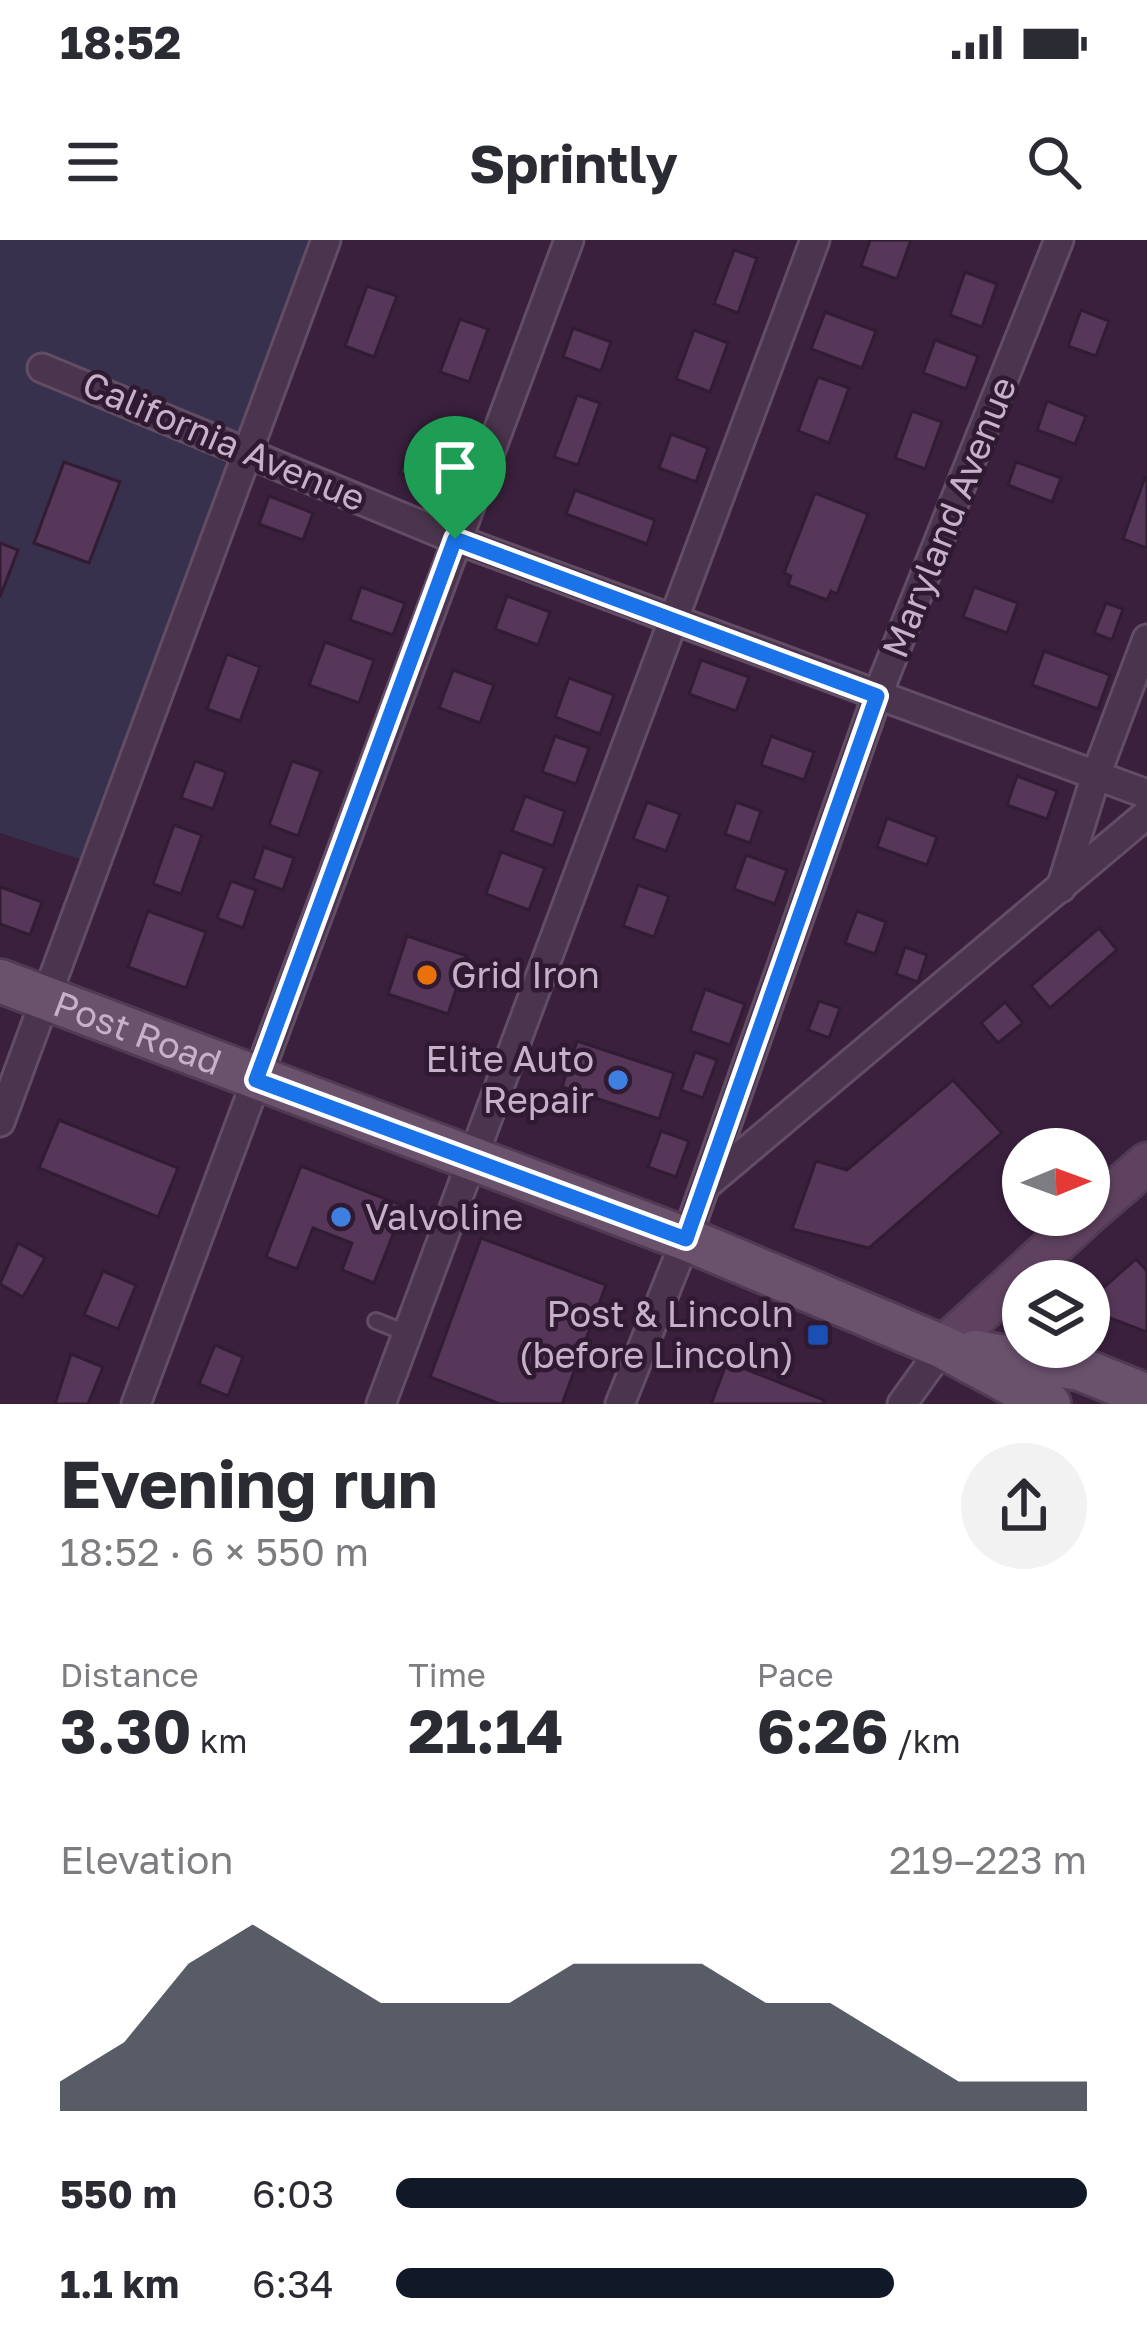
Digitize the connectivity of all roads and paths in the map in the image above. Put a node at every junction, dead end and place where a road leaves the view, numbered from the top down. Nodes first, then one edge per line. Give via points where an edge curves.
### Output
1 (326, 240) edge
2 (569, 240) edge
3 (815, 240) edge
4 (1060, 240) edge
5 (42, 368) dead end
6 (247, 451) junction
7 (455, 539) junction
8 (674, 621) junction
9 (1147, 639) edge
10 (877, 696) junction
11 (1096, 775) junction
12 (1147, 794) edge
13 (1147, 814) edge
14 (1061, 889) junction
15 (0, 981) edge
16 (46, 998) junction
17 (256, 1080) junction
18 (0, 1123) edge
19 (471, 1158) junction
20 (1147, 1162) edge
21 (703, 1187) junction
22 (1110, 1195) edge
23 (1064, 1236) edge
24 (686, 1239) junction
25 (376, 1321) dead end
26 (406, 1333) junction
27 (944, 1347) junction
28 (1147, 1396) edge
29 (136, 1404) edge
30 (381, 1404) edge
31 (620, 1404) edge
32 (902, 1404) edge
33 (1049, 1404) edge

1 - 6 street
2 - 7 street
3 - 8 street
4 - 10 street, Maryland Avenue
5 - 6 street, California Avenue
6 - 7 street, California Avenue
6 - 16 street
7 - 8 street, California Avenue
7 - 17 street
8 - 10 street, California Avenue
8 - 19 street
9 - 11 street
10 - 11 street, California Avenue
10 - 21 street, Maryland Avenue
11 - 12 street, California Avenue
11 - 14 street
13 - 14 street
14 - 21 street
15 - 16 main road, Post Road
16 - 17 main road, Post Road
16 - 18 street
17 - 19 main road, Post Road
17 - 29 street
19 - 24 main road, Post Road
19 - 26 street
20 - 22 street
21 - 24 street, Maryland Avenue
23 - 27 street
24 - 27 main road, Post Road
24 - 31 street, Maryland Avenue
25 - 26 lane
26 - 30 street
27 - 28 main road, Post Road via 1080,1370
27 - 32 street
27 - 33 main road, Post Road

